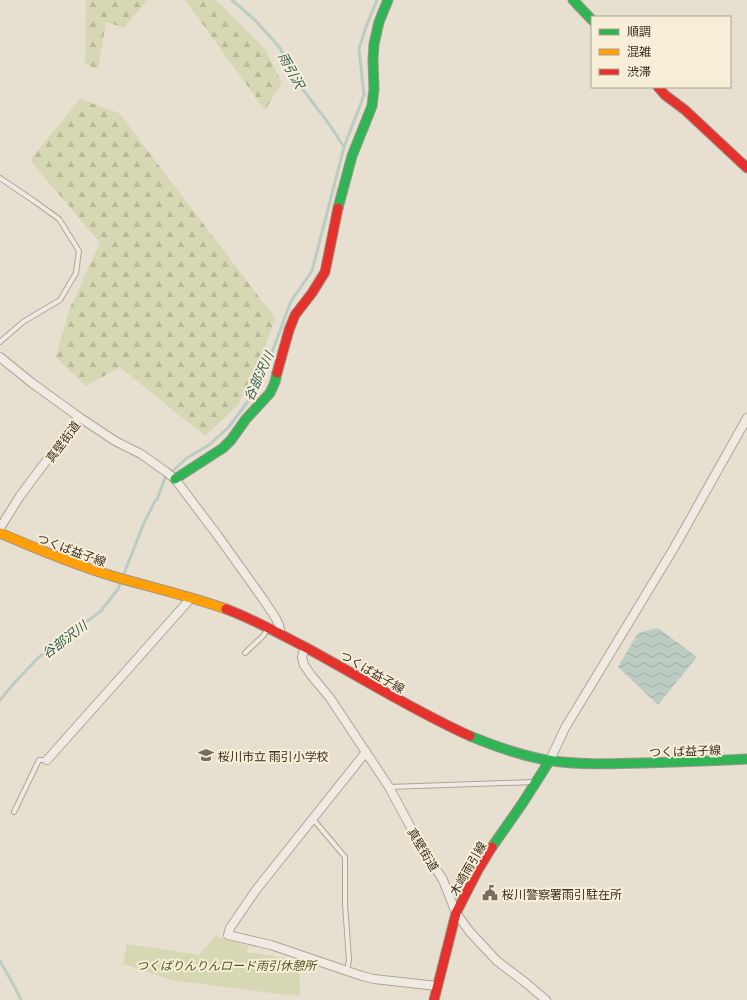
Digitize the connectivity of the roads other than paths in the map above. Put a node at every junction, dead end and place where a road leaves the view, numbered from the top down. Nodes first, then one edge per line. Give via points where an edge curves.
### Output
1 (388, 0) edge
2 (572, 0) edge
3 (591, 19) edge
4 (659, 88) edge
5 (747, 168) edge
6 (0, 178) edge
7 (0, 342) edge
8 (0, 358) edge
9 (79, 417) junction
10 (747, 418) edge
11 (174, 478) junction
12 (0, 528) edge
13 (0, 533) edge
14 (191, 598) junction
15 (268, 628) junction
16 (282, 634) junction
17 (305, 647) junction
18 (245, 653) dead end
19 (366, 752) junction
20 (747, 759) edge
21 (47, 760) joint
22 (550, 760) junction
23 (536, 782) junction
24 (389, 787) junction
25 (14, 812) dead end
26 (313, 819) junction
27 (456, 913) junction
28 (347, 971) junction
29 (437, 986) junction
30 (434, 1000) edge
31 (546, 1000) edge

1 - 11 main road via 374,39 374,98 345,180 328,259 312,293 295,315 275,382 270,393 223,448
2 - 3 main road
4 - 5 main road
6 - 7 lane via 59,219 80,251 76,273 60,300 23,322
8 - 9 street
9 - 11 street, 真壁街道 via 115,441 141,454
9 - 12 street, 真壁街道 via 20,496
10 - 22 street via 674,548 566,728
11 - 16 street via 263,599
13 - 14 main road, つくば益子線 via 72,563
14 - 15 main road, つくば益子線 via 236,613
14 - 21 street
15 - 16 main road, つくば益子線
15 - 18 lane via 264,636
16 - 17 main road, つくば益子線
17 - 19 street via 302,657 304,665 330,698
17 - 22 main road, つくば益子線 via 463,733 511,751
19 - 24 street, 真壁街道
19 - 26 street
20 - 22 main road, つくば益子線 via 609,764
21 - 25 lane via 39,760
22 - 23 main road, 木崎雨引線
23 - 24 lane
23 - 27 main road, 木崎雨引線 via 478,870
24 - 27 street, 真壁街道 via 442,880
26 - 28 lane via 345,857 349,960
26 - 28 street via 256,890 228,935
27 - 29 main road, 木崎雨引線
27 - 31 street, 真壁街道 via 497,961
28 - 29 street via 374,979
29 - 30 main road, 木崎雨引線

